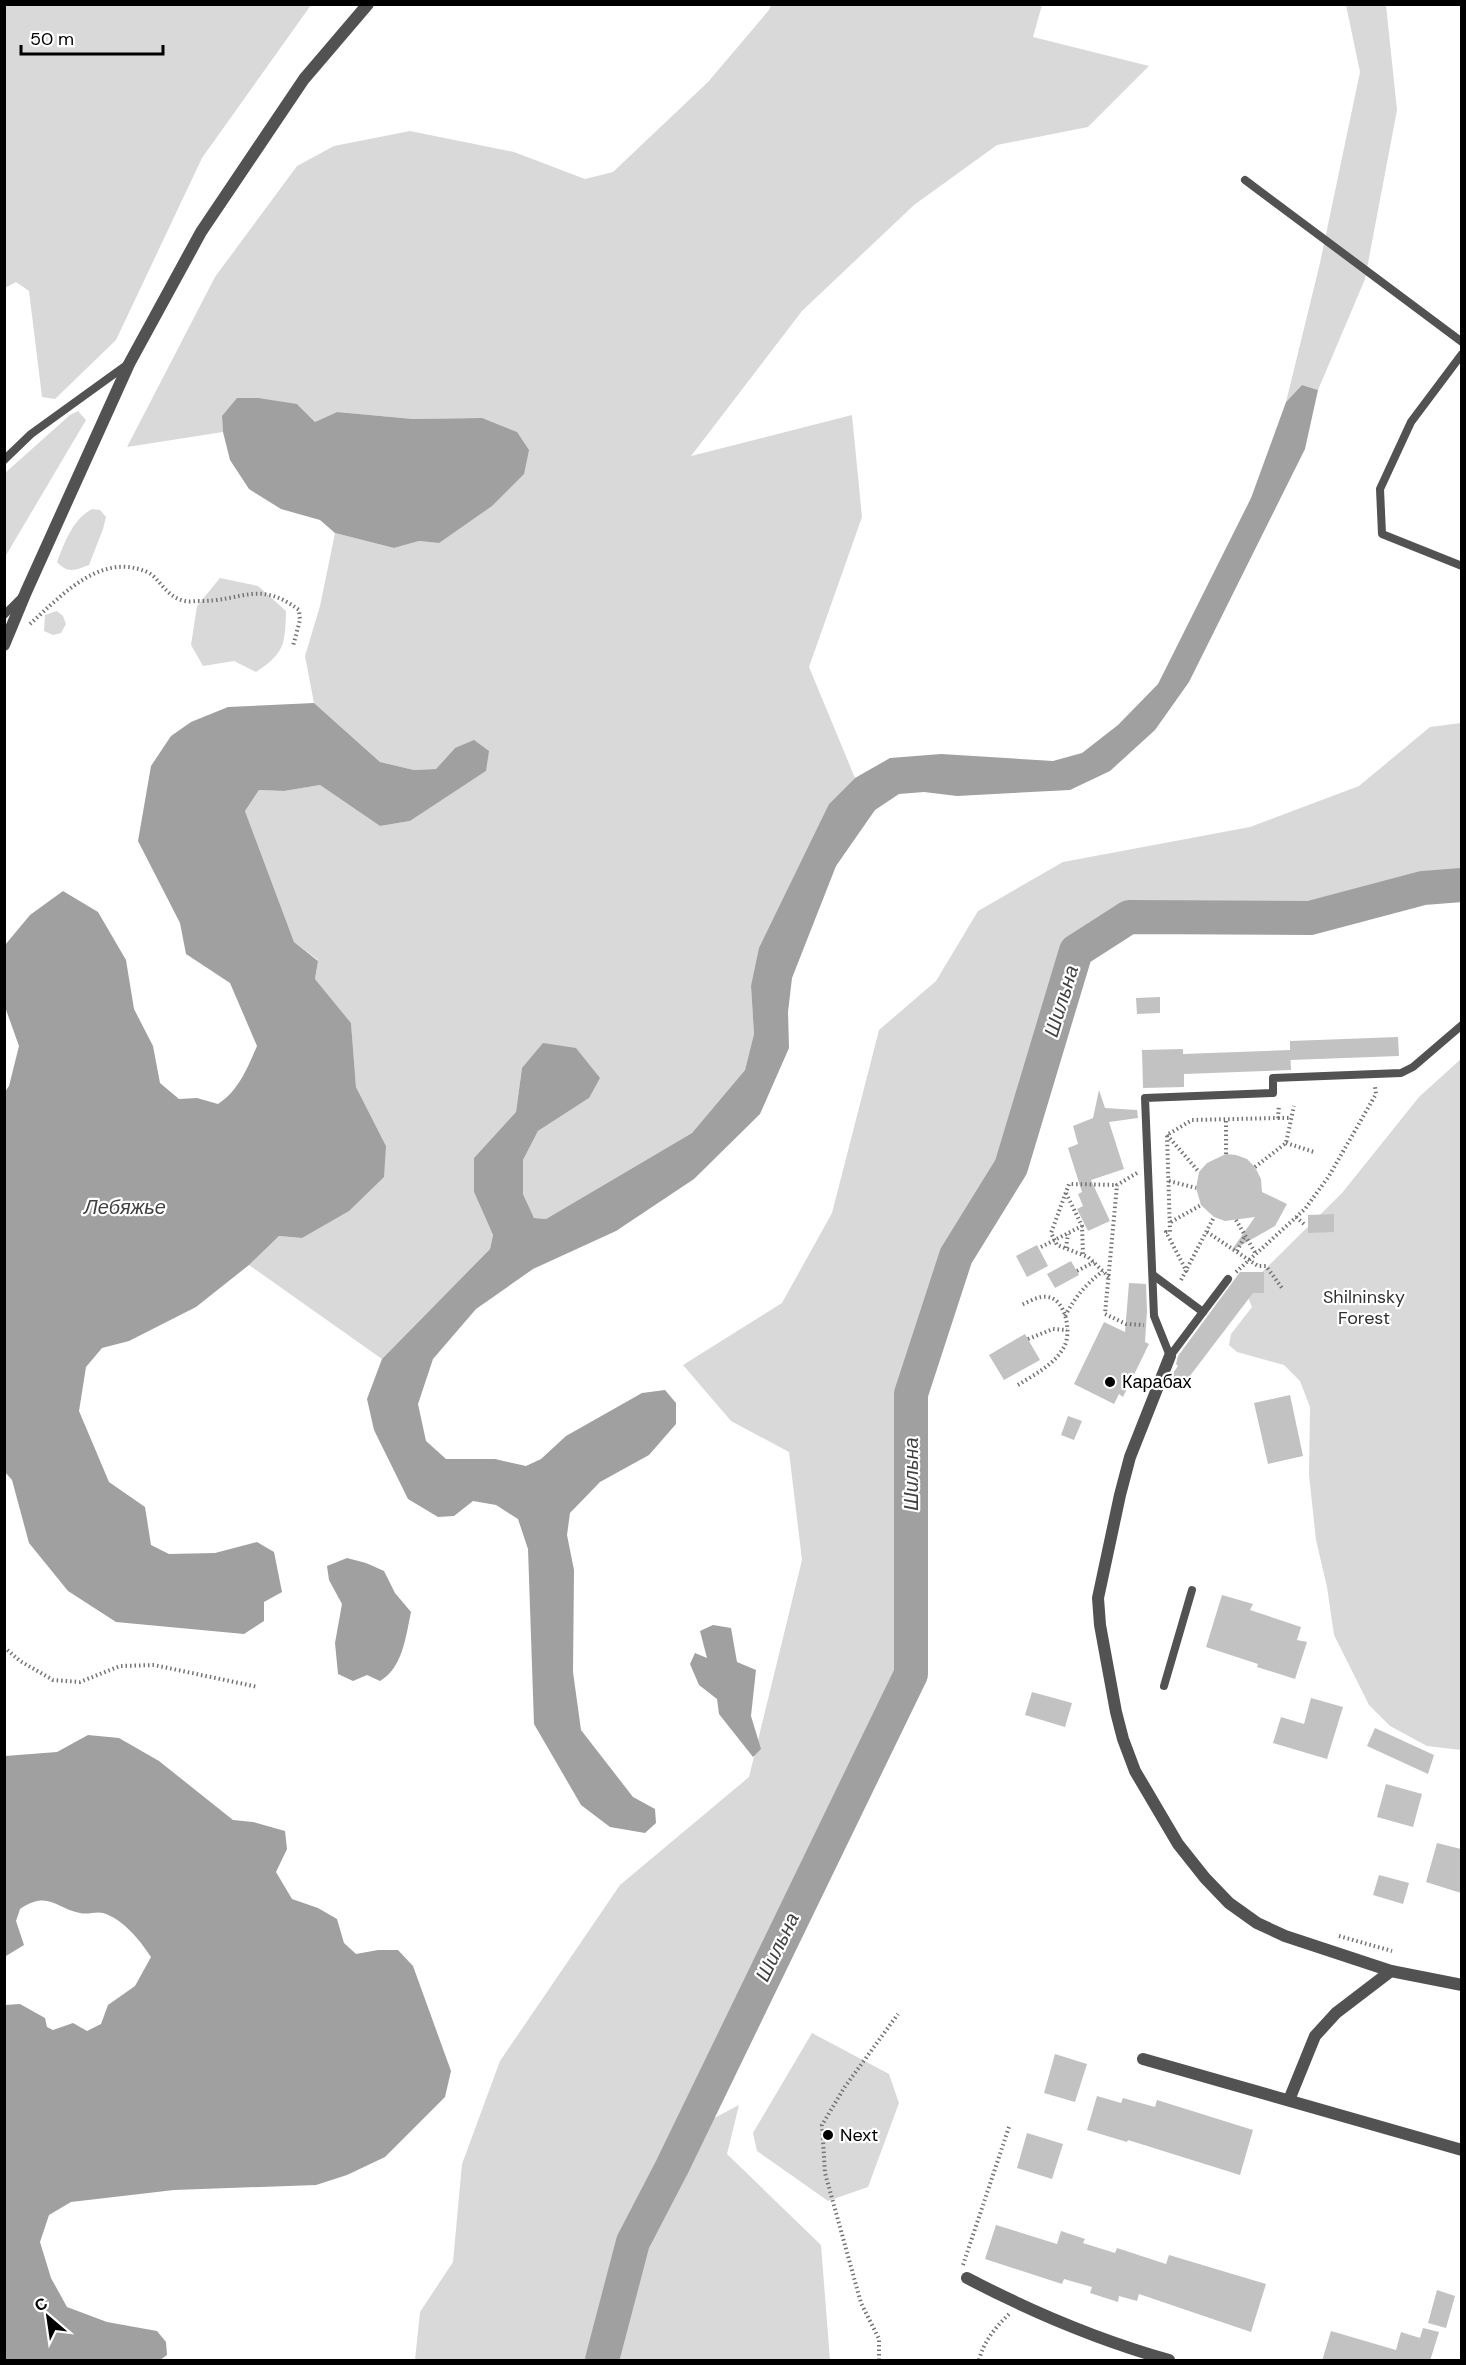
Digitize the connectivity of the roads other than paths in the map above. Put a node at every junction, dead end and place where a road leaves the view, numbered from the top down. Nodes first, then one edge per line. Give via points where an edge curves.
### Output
1 (368, 4) edge
2 (1245, 180) dead end
3 (1461, 342) edge
4 (1461, 354) edge
5 (129, 364) junction
6 (4, 460) edge
7 (1461, 566) edge
8 (26, 592) junction
9 (4, 615) edge
10 (4, 645) edge
11 (1461, 1025) edge
12 (1153, 1275) junction
13 (1228, 1279) road end
14 (1203, 1312) junction
15 (1170, 1356) junction
16 (1192, 1590) dead end
17 (1164, 1686) dead end
18 (1391, 1971) junction
19 (1461, 1985) edge
20 (1143, 2059) dead end
21 (1289, 2100) junction
22 (1461, 2150) edge
23 (968, 2278) road end
24 (1169, 2361) edge

1 - 5 street via 304,79 201,232
2 - 3 lane
4 - 7 lane via 1411,422 1380,489 1382,534
5 - 6 lane via 32,434
5 - 8 street
8 - 9 lane
8 - 10 street
11 - 12 lane via 1401,1073 1273,1078 1273,1093 1145,1098
12 - 14 lane
12 - 15 lane via 1154,1316
13 - 14 lane
14 - 15 lane
15 - 18 street via 1130,1457 1098,1598 1123,1739 1135,1771 1178,1844 1229,1903 1257,1923 1285,1936
16 - 17 lane
18 - 19 street
18 - 21 street via 1336,2013 1315,2036
20 - 21 street
21 - 22 street
23 - 24 street via 1017,2304 1115,2345

